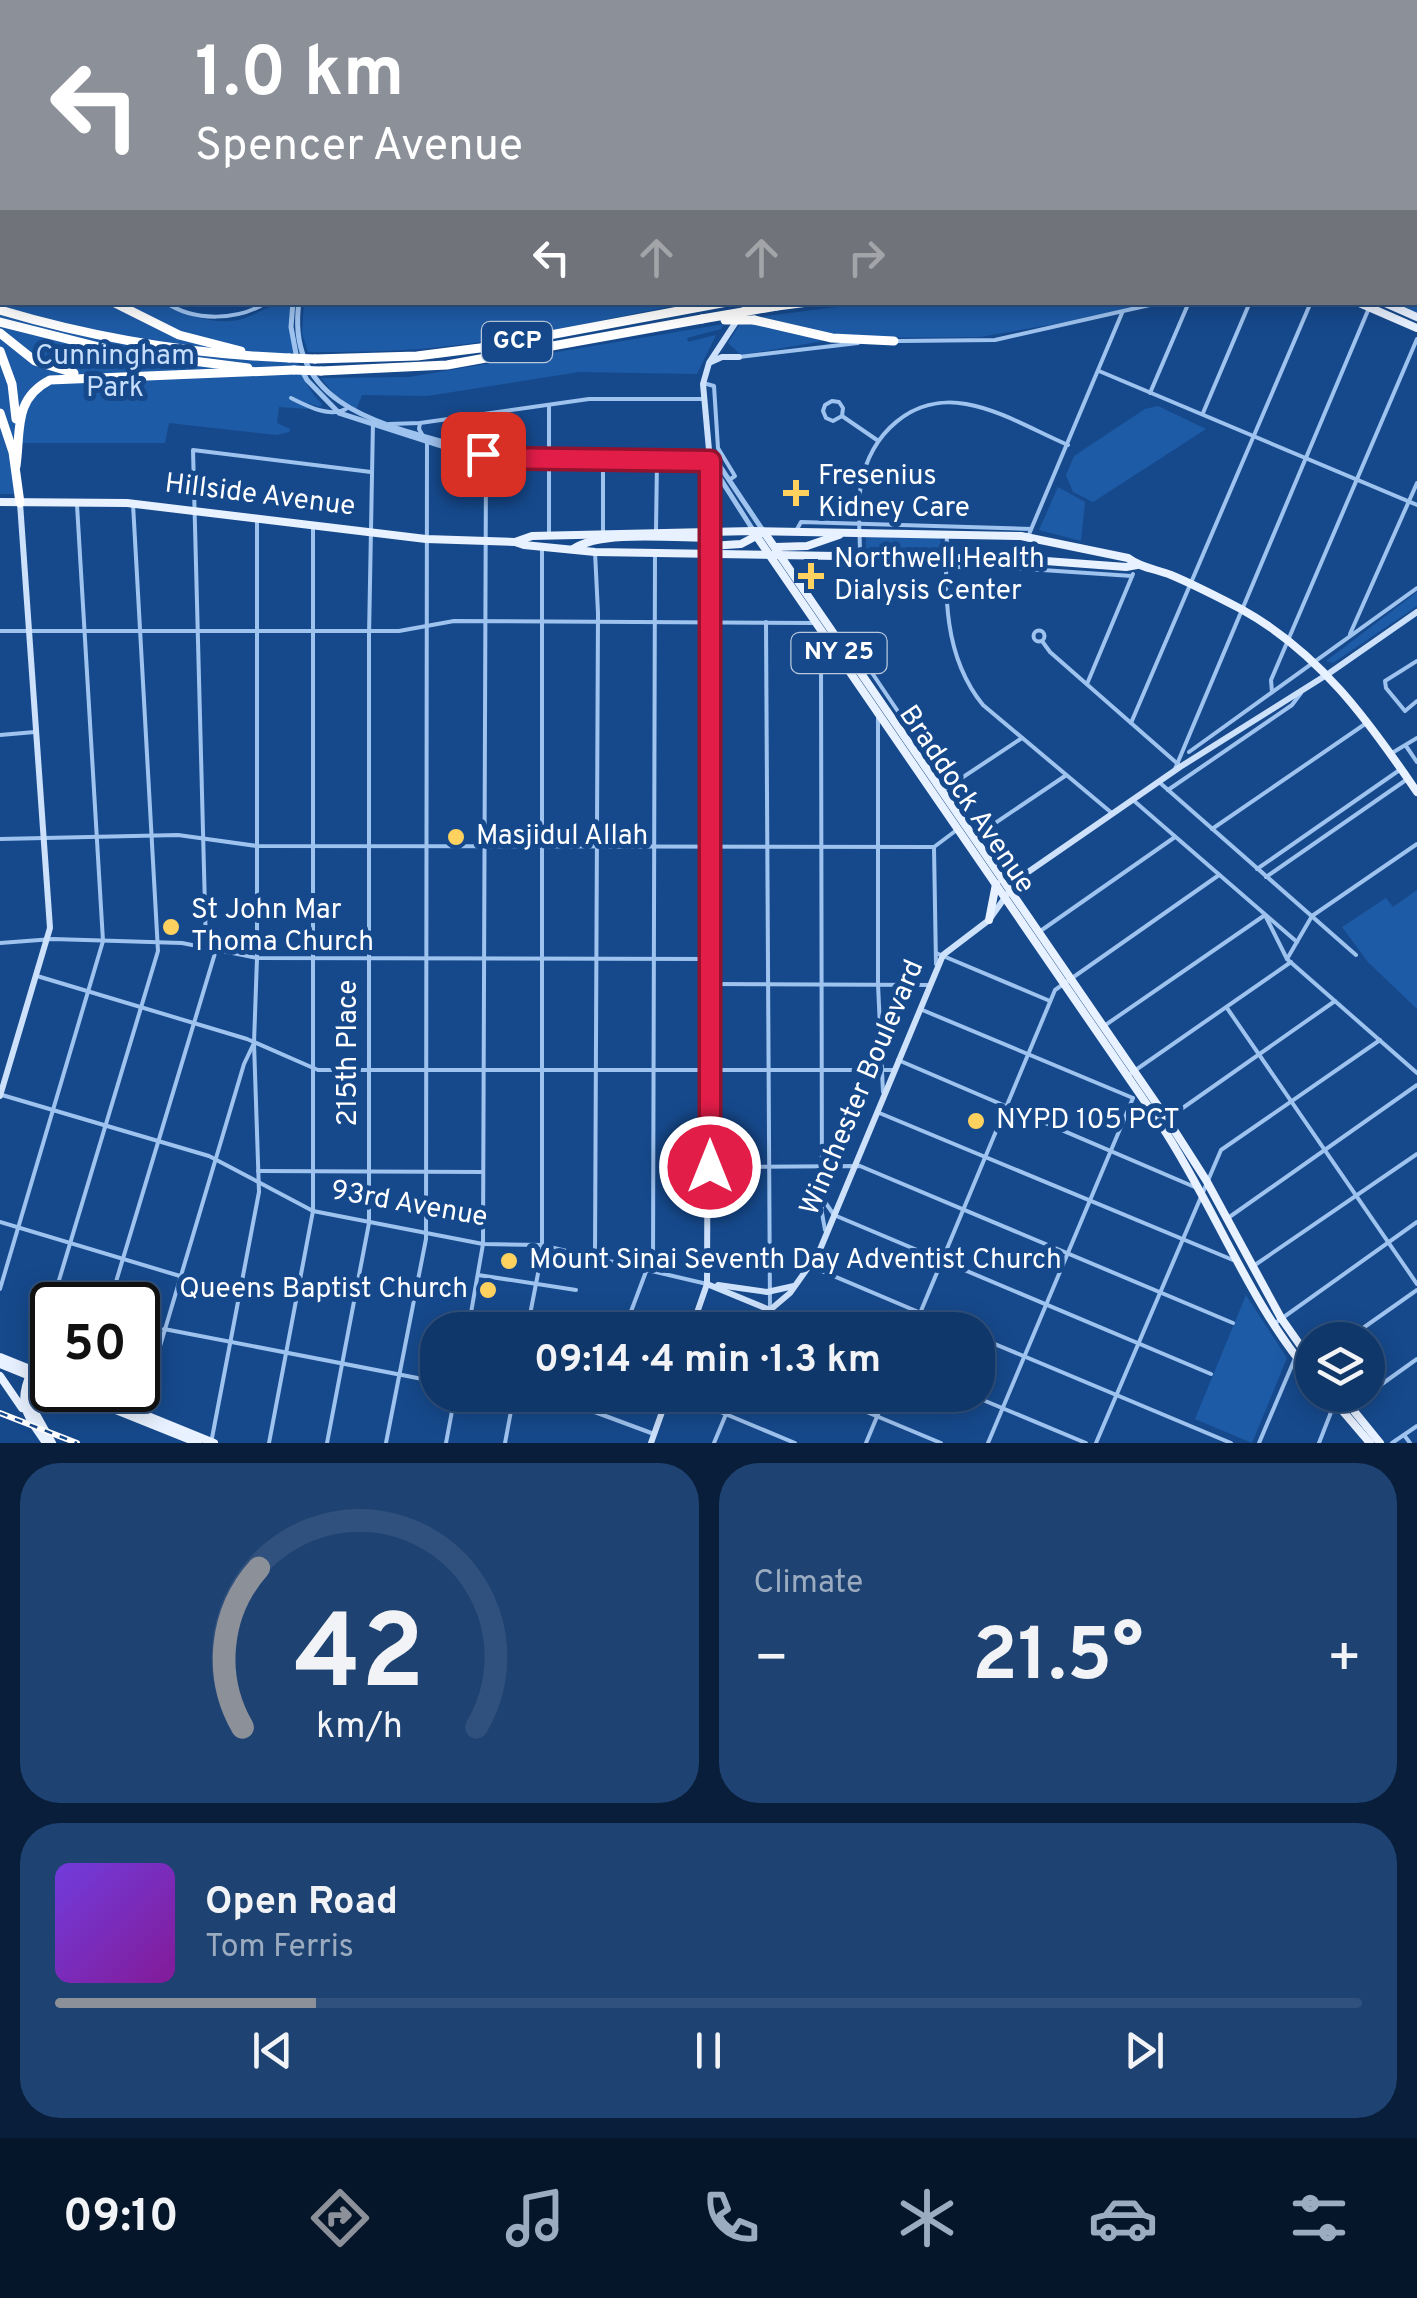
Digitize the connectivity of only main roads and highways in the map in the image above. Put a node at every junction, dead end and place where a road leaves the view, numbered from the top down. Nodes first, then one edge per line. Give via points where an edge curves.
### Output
1 (119, 305) edge
2 (711, 305) edge
3 (747, 305) edge
4 (785, 305) edge
5 (1363, 305) edge
6 (1390, 305) edge
7 (0, 310) edge
8 (1417, 317) edge
9 (702, 319) junction
10 (0, 322) edge
11 (1417, 328) edge
12 (0, 333) edge
13 (724, 339) junction
14 (894, 341) road end
15 (0, 351) edge
16 (289, 358) junction
17 (710, 363) junction
18 (294, 370) junction
19 (107, 376) junction
20 (0, 413) edge
21 (17, 442) junction
22 (16, 466) junction
23 (0, 502) edge
24 (20, 503) junction
25 (849, 532) junction
26 (758, 533) junction
27 (515, 542) junction
28 (710, 542) junction
29 (573, 549) junction
30 (774, 551) junction
31 (1137, 565) junction
32 (1417, 613) edge
33 (822, 624) junction
34 (1328, 674) junction
35 (921, 761) junction
36 (1417, 792) edge
37 (996, 884) junction
38 (1008, 894) junction
39 (989, 920) junction
40 (1067, 980) junction
41 (1131, 1074) junction
42 (3, 1076) edge
43 (0, 1095) edge
44 (707, 1284) junction
45 (794, 1286) junction
46 (770, 1310) joint
47 (698, 1312) edge
48 (1277, 1320) junction
49 (1295, 1342) edge
50 (1295, 1354) edge
51 (0, 1361) edge
52 (30, 1373) edge
53 (30, 1374) edge
54 (0, 1376) edge
55 (30, 1379) edge
56 (34, 1412) edge
57 (130, 1412) edge
58 (662, 1412) edge
59 (1346, 1412) edge
60 (1355, 1412) edge
61 (28, 1416) junction
62 (139, 1416) junction
63 (49, 1443) edge
64 (198, 1443) edge
65 (212, 1443) edge
66 (651, 1443) edge
67 (1370, 1443) edge
68 (1380, 1443) edge

1 - 16 highway via 190,338
2 - 16 highway, GCP, bridge via 418,356
3 - 13 main road
4 - 9 highway, GCP, bridge
5 - 11 main road
6 - 8 main road
7 - 16 highway, GCP via 168,348
9 - 14 highway, bridge
9 - 18 highway, GCP, bridge via 481,360
10 - 18 highway, GCP via 150,357
12 - 19 highway via 44,365
13 - 17 main road
13 - 17 main road via 739,357
15 - 21 highway via 12,384
17 - 28 main road via 704,383
18 - 19 highway
19 - 21 highway via 42,384 22,408
20 - 22 highway
21 - 22 highway
22 - 24 highway
23 - 24 main road, Hillside Avenue
24 - 27 main road, Hillside Avenue via 133,503 426,539
24 - 42 main road via 50,928
25 - 26 main road, Hillside Avenue
25 - 30 main road
25 - 31 main road, Hillside Avenue via 1029,533
26 - 28 main road, Hillside Avenue
26 - 28 main road via 741,544
26 - 30 main road, Braddock Avenue / NY 25
27 - 28 main road, Hillside Avenue via 656,532
27 - 29 main road, Hillside Avenue
28 - 29 main road, Hillside Avenue via 655,553
28 - 29 main road via 609,540
28 - 30 main road, Hillside Avenue
28 - 44 main road
30 - 31 main road, Hillside Avenue
30 - 33 main road, Braddock Avenue / NY 25
31 - 34 main road, Hillside Avenue via 1242,610
32 - 34 main road, Winchester Boulevard
33 - 35 main road, Braddock Avenue / NY 25
33 - 35 main road, Braddock Avenue / NY 25 via 889,728
34 - 36 main road, Hillside Avenue
34 - 38 main road, Winchester Boulevard via 1192,755 1018,879
35 - 37 main road, Braddock Avenue / NY 25
35 - 38 main road, Braddock Avenue / NY 25
37 - 38 main road, Braddock Avenue / NY 25
37 - 39 main road
38 - 39 main road, Winchester Boulevard
38 - 40 main road, Braddock Avenue / NY 25
38 - 40 main road, Braddock Avenue / NY 25
39 - 45 main road, Winchester Boulevard via 939,954 834,1216
40 - 41 main road, Braddock Avenue / NY 25
40 - 41 main road, Braddock Avenue / NY 25
41 - 48 main road, Braddock Avenue / NY 25 via 1206,1180
41 - 48 main road, Braddock Avenue / NY 25 via 1136,1096
42 - 43 main road
44 - 45 main road, 93rd Avenue via 767,1292
44 - 46 main road, 93rd Avenue
44 - 47 main road
45 - 46 main road, Winchester Boulevard
48 - 49 main road, Braddock Avenue / NY 25
48 - 50 main road, Braddock Avenue / NY 25
51 - 52 main road
51 - 53 main road
54 - 61 main road
55 - 61 main road via 22,1394
56 - 63 main road
57 - 62 main road
58 - 66 main road
59 - 67 main road
60 - 68 main road
61 - 63 main road
62 - 64 main road
62 - 65 main road

